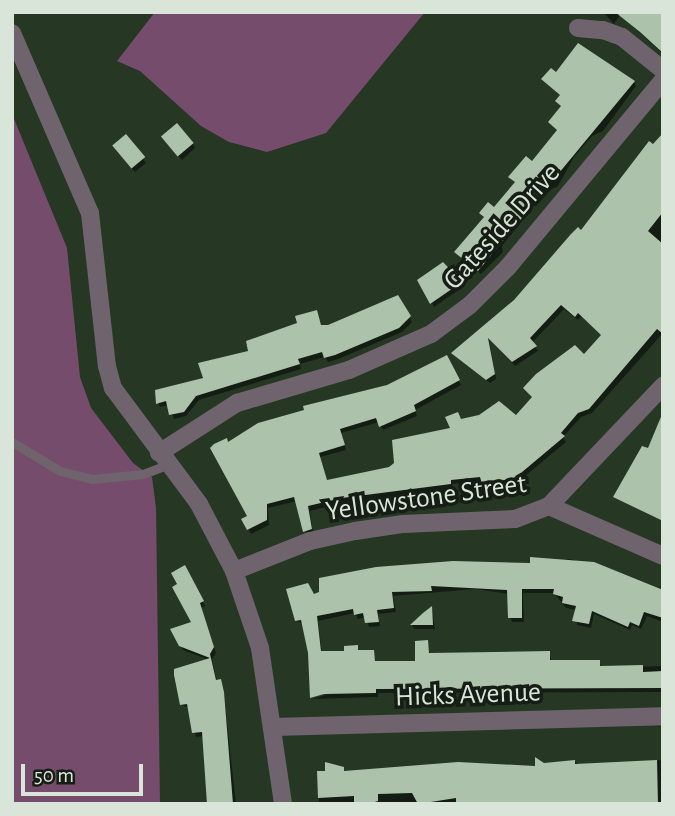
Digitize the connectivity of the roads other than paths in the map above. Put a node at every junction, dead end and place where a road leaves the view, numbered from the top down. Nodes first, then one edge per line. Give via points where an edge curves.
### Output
1 (578, 28) dead end
2 (12, 33) edge
3 (663, 70) edge
4 (663, 80) edge
5 (663, 386) edge
6 (12, 442) edge
7 (163, 459) junction
8 (550, 506) junction
9 (663, 556) edge
10 (234, 571) junction
11 (663, 716) edge
12 (274, 727) junction
13 (283, 804) edge

1 - 3 street via 622,37
2 - 7 street via 90,213 113,388
4 - 7 street, Gateside Drive via 508,267 441,327 374,361 237,403
5 - 8 street, Yellowstone Street
6 - 7 lane via 60,471 92,479 130,476
7 - 10 street via 199,505
8 - 9 street
8 - 10 street, Yellowstone Street via 514,519 355,531 310,541
10 - 12 street via 260,648
11 - 12 street, Hicks Avenue
12 - 13 street

